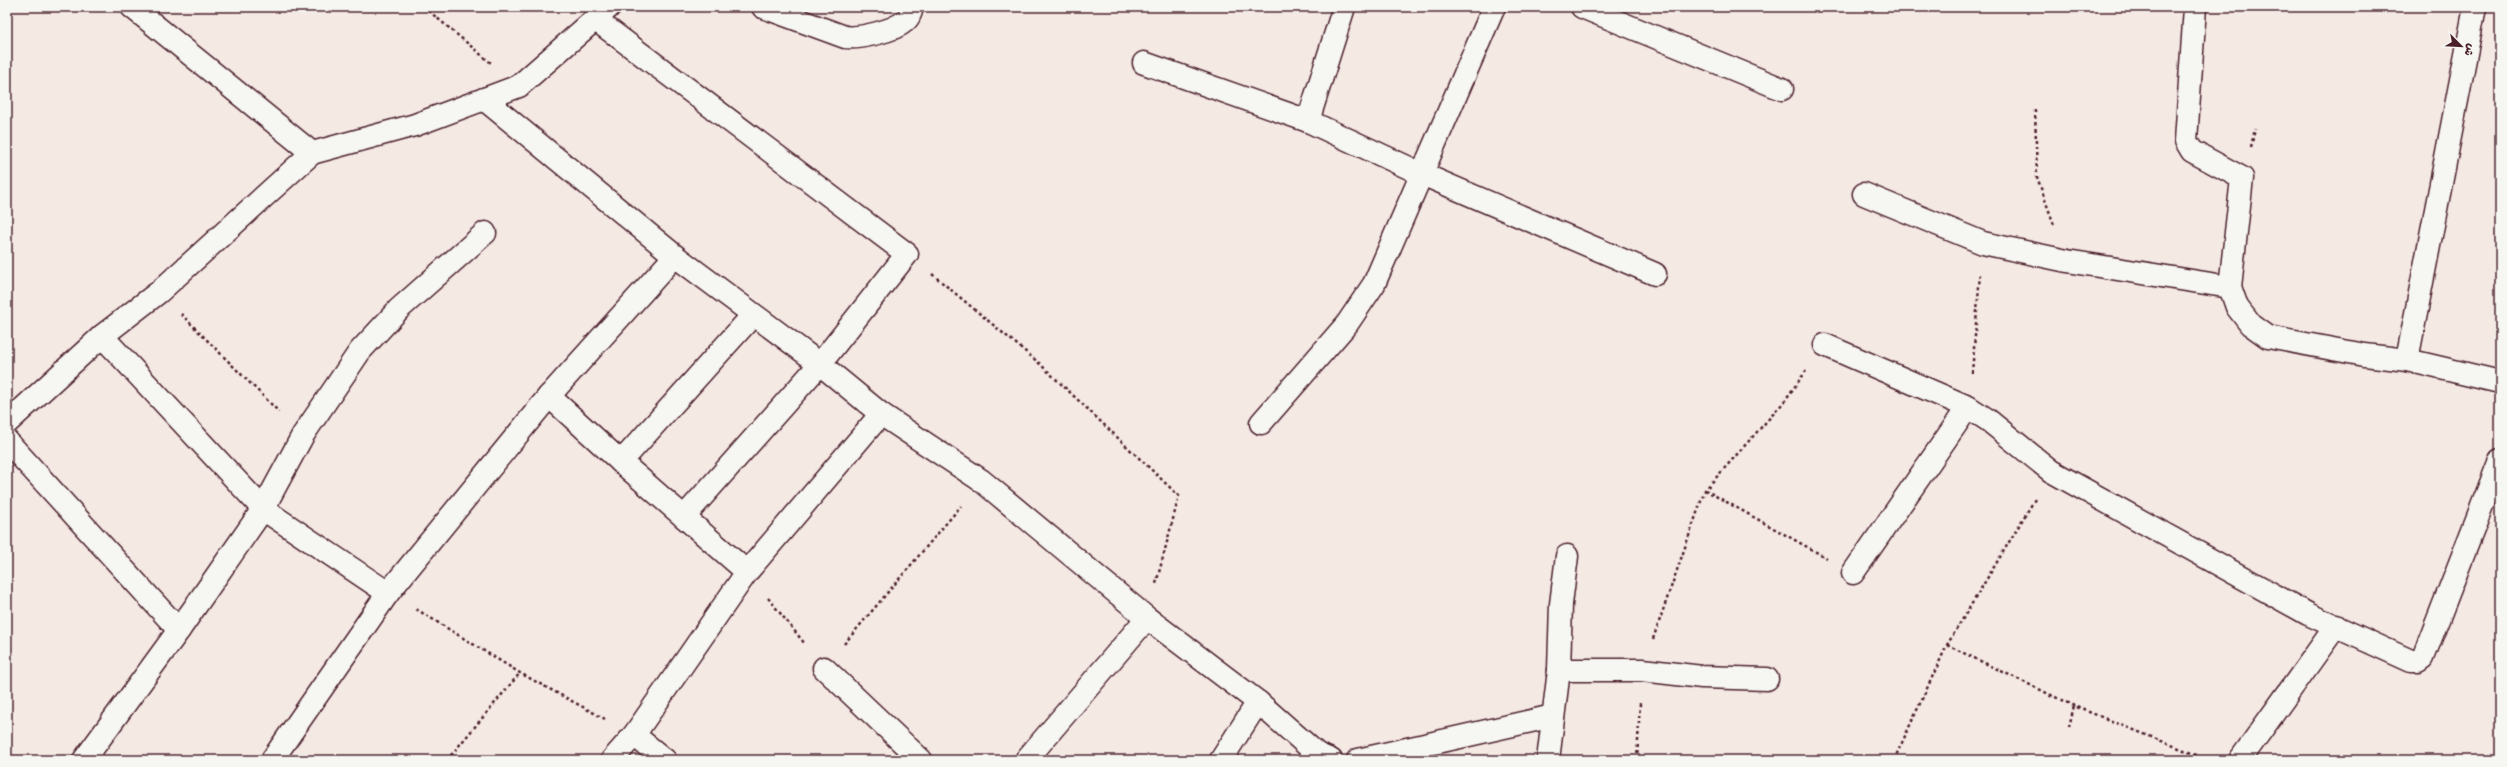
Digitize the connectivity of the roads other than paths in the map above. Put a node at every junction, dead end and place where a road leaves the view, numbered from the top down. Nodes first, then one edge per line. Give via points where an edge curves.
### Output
1 (132, 7) edge
2 (763, 7) edge
3 (912, 7) edge
4 (1344, 7) edge
5 (1494, 7) edge
6 (1582, 7) edge
7 (2196, 7) edge
8 (2475, 7) edge
9 (603, 13) edge
10 (1144, 63) dead end
11 (1782, 89) dead end
12 (484, 99) junction
13 (1308, 122) junction
14 (312, 153) junction
15 (1422, 174) junction
16 (1864, 194) dead end
17 (485, 233) dead end
18 (675, 256) junction
19 (1655, 274) dead end
20 (2230, 287) junction
21 (753, 314) junction
22 (102, 336) junction
23 (1825, 345) road end
24 (2407, 360) junction
25 (820, 364) junction
26 (2500, 382) edge
27 (549, 396) junction
28 (1968, 407) junction
29 (881, 414) junction
30 (7, 423) edge
31 (1261, 423) dead end
32 (7, 441) edge
33 (2500, 460) edge
34 (621, 462) junction
35 (262, 509) junction
36 (684, 516) junction
37 (1567, 556) dead end
38 (747, 572) junction
39 (1853, 573) road end
40 (388, 593) junction
41 (1147, 618) junction
42 (2336, 626) junction
43 (179, 630) junction
44 (824, 668) road end
45 (1559, 670) junction
46 (1767, 679) dead end
47 (1258, 702) junction
48 (1553, 716) junction
49 (634, 734) junction
50 (84, 760) edge
51 (272, 760) edge
52 (612, 760) edge
53 (665, 760) edge
54 (921, 760) edge
55 (1026, 760) edge
56 (1221, 760) edge
57 (1331, 760) edge
58 (1358, 760) edge
59 (1364, 760) edge
60 (1548, 760) edge
61 (2240, 760) edge

1 - 14 street
2 - 3 street via 857,38 906,21
4 - 13 street
5 - 15 street
6 - 11 street
7 - 20 street via 2186,141 2192,151 2242,178
8 - 24 street
9 - 12 street via 518,86
9 - 25 street via 907,254
10 - 13 street
12 - 14 street via 415,125
12 - 18 street
13 - 15 street
14 - 22 street via 159,292
15 - 19 street
15 - 31 street via 1374,284 1347,324
16 - 20 street via 1983,243 2067,262
17 - 35 street via 399,309 360,351 303,435
18 - 21 street
18 - 27 street
20 - 24 street via 2237,307 2250,324 2268,337
21 - 25 street
21 - 34 street
22 - 30 street
22 - 35 street
23 - 28 street
24 - 26 street
25 - 29 street
25 - 36 street
27 - 34 street
27 - 40 street
28 - 39 street
28 - 42 street via 2052,472 2308,614
29 - 38 street
29 - 41 street via 982,481
32 - 43 street
33 - 42 street via 2423,658 2411,661
34 - 36 street
35 - 40 street
35 - 43 street
36 - 38 street
37 - 45 street via 1561,604
38 - 49 street
40 - 51 street
41 - 47 street
41 - 55 street
42 - 61 street
43 - 50 street
44 - 54 street
45 - 46 street via 1642,670 1702,677
45 - 48 street
47 - 56 street
47 - 57 street via 1317,754
48 - 59 street
48 - 60 street
49 - 52 street
49 - 53 street
58 - 59 street

